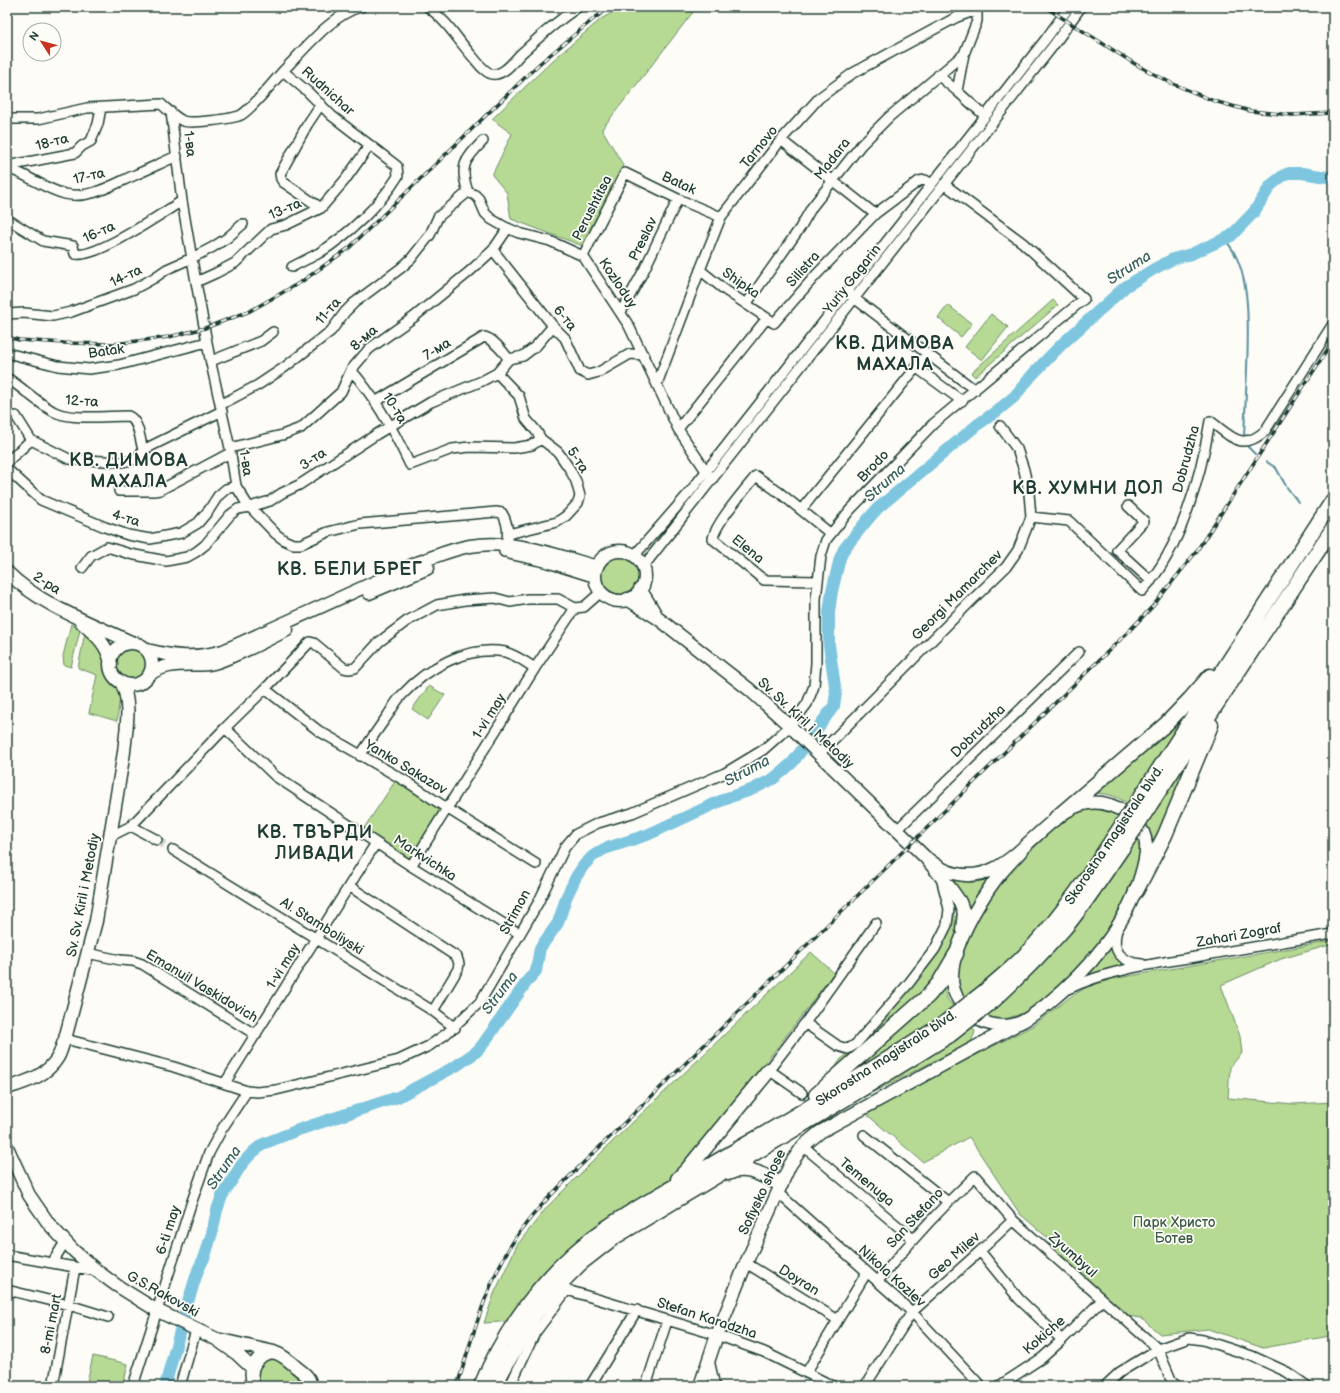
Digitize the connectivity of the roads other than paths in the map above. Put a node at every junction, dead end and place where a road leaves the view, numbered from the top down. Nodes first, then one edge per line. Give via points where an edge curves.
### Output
1 (361, 7) edge
2 (428, 7) edge
3 (578, 7) edge
4 (1069, 7) edge
5 (1080, 7) edge
6 (964, 54) junction
7 (283, 71) junction
8 (938, 75) junction
9 (957, 91) junction
10 (320, 104) junction
11 (101, 108) junction
12 (171, 112) junction
13 (985, 116) junction
14 (7, 119) edge
15 (781, 140) junction
16 (483, 141) dead end
17 (370, 145) junction
18 (177, 156) junction
19 (7, 167) edge
20 (625, 173) joint
21 (833, 181) junction
22 (932, 184) junction
23 (944, 184) junction
24 (468, 192) junction
25 (678, 199) junction
26 (182, 201) junction
27 (321, 208) junction
28 (876, 214) junction
29 (721, 218) junction
30 (7, 219) edge
31 (243, 224) dead end
32 (508, 228) junction
33 (493, 250) junction
34 (583, 256) junction
35 (192, 258) junction
36 (292, 267) dead end
37 (700, 270) junction
38 (196, 282) junction
39 (847, 292) junction
40 (855, 298) junction
41 (747, 303) junction
42 (621, 312) junction
43 (7, 314) edge
44 (767, 318) junction
45 (1333, 324) edge
46 (553, 326) junction
47 (273, 332) dead end
48 (207, 342) junction
49 (7, 353) edge
50 (928, 354) junction
51 (644, 355) junction
52 (509, 359) junction
53 (211, 361) junction
54 (917, 368) junction
55 (351, 370) junction
56 (497, 373) junction
57 (7, 378) edge
58 (657, 384) junction
59 (975, 390) junction
60 (962, 401) junction
61 (375, 402) junction
62 (221, 408) junction
63 (16, 416) dead end
64 (391, 426) junction
65 (1000, 426) dead end
66 (678, 429) junction
67 (541, 439) junction
68 (31, 440) junction
69 (143, 450) junction
70 (230, 450) junction
71 (7, 462) edge
72 (7, 467) edge
73 (707, 470) junction
74 (712, 480) junction
75 (236, 486) junction
76 (119, 491) dead end
77 (1333, 500) edge
78 (1128, 506) dead end
79 (250, 507) junction
80 (801, 510) junction
81 (1031, 517) junction
82 (1333, 528) edge
83 (831, 534) junction
84 (506, 543) junction
85 (634, 556) junction
86 (643, 567) junction
87 (82, 568) dead end
88 (596, 571) junction
89 (7, 572) edge
90 (818, 581) junction
91 (1151, 581) junction
92 (640, 589) junction
93 (601, 592) junction
94 (627, 599) junction
95 (576, 608) junction
96 (73, 616) junction
97 (659, 619) junction
98 (1249, 630) junction
99 (133, 643) junction
100 (147, 650) junction
101 (1078, 652) dead end
102 (111, 664) junction
103 (534, 668) junction
104 (147, 678) junction
105 (121, 682) junction
106 (265, 689) junction
107 (1224, 693) junction
108 (127, 712) junction
109 (795, 725) junction
110 (225, 728) junction
111 (816, 751) junction
112 (360, 756) junction
113 (1149, 795) junction
114 (448, 809) junction
115 (1056, 818) junction
116 (131, 826) junction
117 (897, 830) junction
118 (110, 836) junction
119 (156, 840) tunnel mouth
120 (376, 843) junction
121 (172, 850) tunnel mouth
122 (1021, 851) junction
123 (925, 857) junction
124 (536, 864) dead end
125 (411, 866) junction
126 (940, 875) junction
127 (349, 886) junction
128 (1136, 891) junction
129 (1121, 920) junction
130 (876, 923) dead end
131 (520, 934) junction
132 (1333, 934) edge
133 (316, 939) junction
134 (957, 950) junction
135 (87, 953) junction
136 (1149, 965) junction
137 (1063, 991) junction
138 (433, 1011) junction
139 (977, 1019) junction
140 (805, 1023) junction
141 (1019, 1024) junction
142 (455, 1028) junction
143 (946, 1030) junction
144 (256, 1035) junction
145 (65, 1039) junction
146 (967, 1051) junction
147 (769, 1070) junction
148 (225, 1083) junction
149 (7, 1088) edge
150 (247, 1091) junction
151 (802, 1093) dead end
152 (786, 1121) junction
153 (864, 1136) dead end
154 (803, 1146) junction
155 (7, 1147) edge
156 (974, 1176) joint
157 (705, 1182) junction
158 (779, 1188) junction
159 (663, 1192) junction
160 (948, 1202) junction
161 (1014, 1220) junction
162 (913, 1239) junction
163 (65, 1242) junction
164 (980, 1251) junction
165 (7, 1255) edge
166 (52, 1263) junction
167 (746, 1263) junction
168 (75, 1268) junction
169 (97, 1271) junction
170 (867, 1272) junction
171 (878, 1281) junction
172 (7, 1290) edge
173 (1102, 1300) junction
174 (69, 1305) junction
175 (637, 1310) junction
176 (160, 1311) junction
177 (912, 1312) junction
178 (108, 1317) dead end
179 (838, 1320) junction
180 (668, 1321) junction
181 (193, 1328) junction
182 (716, 1335) junction
183 (216, 1339) junction
184 (1062, 1340) junction
185 (1158, 1349) junction
186 (275, 1352) junction
187 (709, 1358) junction
188 (252, 1368) junction
189 (806, 1373) junction
190 (311, 1385) edge
191 (512, 1385) edge
192 (53, 1386) edge
193 (133, 1386) edge
194 (180, 1386) edge
195 (254, 1386) edge
196 (481, 1386) edge
197 (494, 1386) edge
198 (590, 1386) edge
199 (646, 1386) edge
200 (700, 1386) edge
201 (715, 1386) edge
202 (833, 1386) edge
203 (865, 1386) edge
204 (981, 1386) edge
205 (999, 1386) edge
206 (1105, 1386) edge
207 (1177, 1386) edge
208 (1307, 1386) edge

1 - 7 street via 341,15
2 - 3 street via 450,26 486,71 496,74 504,71 522,52
4 - 13 street, Yuriy Gagarin
5 - 23 street, Yuriy Gagarin via 1053,46
6 - 8 street, Madara
6 - 9 street
6 - 15 street, Tarnovo via 977,21 977,14 971,12 957,16 853,73 819,98
7 - 10 street, Rudnichar
7 - 12 street, Rudnichar via 241,115 190,122
8 - 9 street
8 - 21 street, Madara via 861,144
9 - 13 street
10 - 17 street, Rudnichar
10 - 27 street via 280,174 283,182
11 - 12 street, Rudnichar via 161,104
11 - 14 street, Rudnichar via 87,108 38,119
11 - 19 street, 18-та via 91,141 75,152
12 - 18 street, 1-ва
13 - 22 street, Yuriy Gagarin
15 - 21 street
15 - 29 street, Tarnovo
16 - 24 street via 467,159 464,168
17 - 27 street, 13-та
17 - 36 street, Rudnichar via 397,166 398,176 391,187 366,215 338,239
18 - 19 street, 17-та via 102,190 79,195 66,195 52,190
18 - 26 street, 1-ва
20 - 25 street, Batak
20 - 34 street, Perushtitsa
21 - 28 street
21 - 41 street, Madara via 812,207
22 - 28 street via 926,180 919,181
22 - 39 street, Yuriy Gagarin
23 - 40 street, Yuriy Gagarin
23 - 59 street, Brodo via 1023,244 1084,299
24 - 32 street, Kozloduy via 475,194 491,219
24 - 62 street, 11-та via 438,217 430,235 410,258 354,303 331,331 291,363
25 - 29 street, Batak
25 - 42 street, Preslav
26 - 30 street, 16-та via 124,236 80,255 75,254 73,246 43,241
26 - 35 street, 1-ва
27 - 38 street, 13-та via 286,226 271,229 235,263
28 - 44 street, Silistra via 816,275 774,323
29 - 37 street, Tarnovo
31 - 35 street, 14-та via 227,238
32 - 33 street, 8-ма
32 - 34 street, Kozloduy via 550,241
33 - 46 street, 6-та
33 - 55 street, 8-ма via 414,317 369,349
34 - 42 street, Kozloduy
35 - 38 street, 1-ва
35 - 43 street, 14-та via 167,269 134,289 72,312 53,316 24,312
37 - 41 street, Shipka via 725,290
37 - 58 street, Tarnovo
38 - 48 street, 1-ва
39 - 40 street
39 - 73 street, Yuriy Gagarin
40 - 50 street
40 - 74 street, Yuriy Gagarin
41 - 44 street, Shipka
42 - 51 street, Kozloduy
44 - 66 street
45 - 91 street, Dobrudzha via 1257,438 1239,441 1210,421 1205,450 1173,547
46 - 51 street, 6-та via 566,338 580,371 588,375 599,372 630,354
46 - 52 street via 536,346 523,356
47 - 53 street via 261,341
48 - 49 street, Batak via 119,365 89,369 58,366
48 - 53 street, 1-ва
50 - 54 street
50 - 59 street
51 - 58 street, Kozloduy
52 - 56 street, 3-та
52 - 61 street, 7-ма via 492,340 484,337
53 - 62 street, 1-ва
54 - 60 street
54 - 80 street
55 - 61 street, 10-та
55 - 70 street, 8-ма via 341,392 301,428
56 - 64 street, 3-та via 431,402
56 - 67 street, 5-та via 518,396 526,419
57 - 69 street, 12-та via 63,415 132,418
58 - 66 street, Kozloduy
59 - 60 street, Brodo
60 - 83 street, Brodo via 933,424 887,470
61 - 64 street, 10-та
62 - 69 street, 11-та
62 - 70 street, 1-ва
63 - 68 street
64 - 67 street, 10-та via 410,464 452,449 514,448 532,445
64 - 79 street, 3-та via 299,485 270,501
65 - 81 street, Georgi Mamarchev via 1017,448 1029,493
66 - 73 street, Kozloduy
67 - 84 street, 5-та via 558,452 569,468 579,489 578,503 556,522
68 - 69 street, 11-та via 69,460 129,462 137,458
68 - 71 street
70 - 75 street, 1-ва
70 - 76 street, 8-ма via 160,490
72 - 75 street, 4-та via 41,500 105,527 150,539 181,533 198,523 218,496 226,489
73 - 74 street, Kozloduy
73 - 85 street, Yuriy Gagarin
74 - 86 street, Yuriy Gagarin
75 - 79 street, 1-ва
77 - 98 highway, Skorostna magistrala blvd.
78 - 91 street via 1144,521 1117,550
79 - 84 street, 1-ва via 276,534 293,544 301,544 328,532 360,524 485,512 502,513 507,521
79 - 87 street, 3-та via 238,508 205,545 187,557 166,561 106,547 91,556
80 - 83 street
80 - 90 street, Elena via 756,476 719,524 713,539 764,580
81 - 91 street via 1069,521 1142,591
81 - 111 street, Georgi Mamarchev via 1018,550 1006,568
82 - 107 highway, Skorostna magistrala blvd.
83 - 90 street, Brodo via 826,540 821,556
84 - 88 main road via 522,555
84 - 100 main road via 470,546 417,563 218,652 181,657
84 - 104 main road via 425,569 216,662 166,666 158,668
85 - 86 main road
85 - 88 main road via 622,551 613,552 602,559
86 - 92 main road via 644,581
88 - 93 main road via 596,584
89 - 96 main road, 2-ра via 40,597
90 - 109 street, Brodo via 814,686
92 - 94 main road via 637,594
92 - 97 main road, Sv. Sv. Kiril i Metodiy
93 - 94 main road via 611,599
93 - 95 street, 1-vi may via 584,607
94 - 97 main road, Sv. Sv. Kiril i Metodiy
95 - 103 street, 1-vi may
95 - 106 street via 558,599 510,602 495,598 437,605 407,621 379,642 355,668 344,668 310,642
96 - 99 main road, 2-ра
96 - 102 main road, 2-ра via 100,640 108,651
97 - 109 main road, Sv. Sv. Kiril i Metodiy
98 - 113 highway, Skorostna magistrala blvd.
98 - 115 highway via 1166,724
99 - 100 main road
99 - 102 main road via 115,651
100 - 104 main road via 152,662
101 - 117 street, Dobrudzha
102 - 105 main road via 114,675
103 - 112 street via 506,652 476,652 437,667 401,697
103 - 114 street, 1-vi may
104 - 105 main road via 133,685
104 - 108 main road, Sv. Sv. Kiril i Metodiy via 139,686
105 - 108 main road via 125,689
106 - 110 street
106 - 112 street, Yanko Sakazov via 319,731
107 - 113 highway, Skorostna magistrala blvd.
107 - 128 highway via 1165,835
108 - 118 main road, Sv. Sv. Kiril i Metodiy via 124,752
109 - 111 main road, Sv. Sv. Kiril i Metodiy
109 - 131 street, Strimon via 764,750 725,773 576,834 564,847 538,903
110 - 116 street
110 - 120 street, Markvichka via 276,776
111 - 117 main road, Sv. Sv. Kiril i Metodiy
112 - 114 street, Yanko Sakazov via 409,783
113 - 143 highway, Skorostna magistrala blvd., bridge via 1118,843 1055,921 989,996
114 - 124 street, Yanko Sakazov
114 - 125 street, 1-vi may
115 - 122 main road, Sofiysko shose
115 - 128 main road, Sofiysko shose via 1073,807 1096,802 1119,808 1134,819 1146,840 1147,856
116 - 118 street
116 - 119 street
117 - 123 main road, Sv. Sv. Kiril i Metodiy
118 - 135 main road, Sv. Sv. Kiril i Metodiy via 96,922
120 - 125 street, Markvichka
120 - 127 street, 1-vi may
121 - 133 street, Al. Stamboliyski
122 - 123 main road, Sv. Sv. Kiril i Metodiy via 999,866 979,874 957,874 947,871
122 - 134 main road via 992,885 974,914
123 - 126 main road, Sv. Sv. Kiril i Metodiy
125 - 131 street, Markvichka
126 - 134 main road, Sv. Sv. Kiril i Metodiy via 960,902 964,914 964,925
126 - 140 street via 949,909 944,931 935,949 909,983 856,1044 848,1049 838,1046
127 - 133 street, 1-vi may
127 - 138 street via 458,957 458,969
128 - 129 main road, Sofiysko shose
129 - 136 street, Zahari Zograf via 1115,939 1119,955 1131,963
129 - 137 main road, Sofiysko shose via 1085,969
130 - 140 street
131 - 142 street, Strimon via 480,1002
132 - 136 street, Zahari Zograf
133 - 138 street, Al. Stamboliyski
133 - 144 street, 1-vi may
134 - 139 main road via 952,980 954,993 968,1013
134 - 152 highway via 939,983 928,996
135 - 144 street, Emanuil Vaskidovich via 142,964
135 - 145 main road, Sv. Sv. Kiril i Metodiy
136 - 137 street, Zahari Zograf via 1101,976
137 - 141 main road, Sofiysko shose
138 - 142 street, Al. Stamboliyski
139 - 141 main road via 996,1025
139 - 146 main road, Sofiysko shose via 980,1038
140 - 147 street
141 - 146 main road, Sofiysko shose
142 - 150 street, Strimon via 429,1046 399,1060 276,1090
143 - 152 highway, Skorostna magistrala blvd.
143 - 157 highway, Skorostna magistrala blvd.
144 - 148 street, 1-vi may
145 - 148 street
145 - 149 main road, Sv. Sv. Kiril i Metodiy via 58,1056 46,1071 29,1081
146 - 154 main road, Sofiysko shose via 820,1132
147 - 151 street
147 - 159 highway via 687,1170
148 - 150 street
150 - 176 street, 6-ti may via 209,1153
152 - 159 highway, Skorostna magistrala blvd.
153 - 160 street
154 - 158 main road, Sofiysko shose via 793,1158
154 - 162 street, Temenuga
155 - 163 main road, G.S.Rakovski via 29,1195
156 - 160 street, San Stefano
156 - 161 street, Zyumbyul
157 - 158 highway via 733,1170 742,1169 752,1171
157 - 197 highway, Skorostna magistrala blvd. via 613,1238 581,1263 534,1315
158 - 167 main road, Sofiysko shose
158 - 170 street, Nikola Kozlev
159 - 196 highway, Skorostna magistrala blvd. via 606,1228 573,1253 548,1279 524,1308 489,1365
160 - 162 street, San Stefano
161 - 164 street, Geo Milev
161 - 173 street, Zyumbyul
162 - 171 street, San Stefano
163 - 166 street
163 - 169 main road, G.S.Rakovski
164 - 177 street, Geo Milev
164 - 184 street via 1019,1299
165 - 166 street, G.S.Rakovski
166 - 168 street, G.S.Rakovski
167 - 179 street, Doyran
167 - 182 main road, Sofiysko shose
168 - 169 street, G.S.Rakovski
168 - 174 street, 8-mi mart
169 - 176 main road, G.S.Rakovski via 121,1289
170 - 171 street, Nikola Kozlev
170 - 179 street
171 - 177 street, Nikola Kozlev
172 - 174 street
173 - 184 street, Kokiche
173 - 185 street, Zyumbyul
174 - 178 street
174 - 192 street, 8-mi mart
175 - 180 street, Stefan Karadzha
175 - 191 street, Stefan Karadzha via 567,1290 535,1333
175 - 198 street
176 - 181 main road, G.S.Rakovski
176 - 193 street, 6-ti may
177 - 203 street, Geo Milev
177 - 204 street, Nikola Kozlev
179 - 189 street
180 - 182 street, Stefan Karadzha
180 - 199 street
181 - 183 main road, G.S.Rakovski
181 - 194 street
182 - 187 main road, Sofiysko shose
182 - 189 street, Stefan Karadzha via 764,1352
183 - 186 main road, G.S.Rakovski
183 - 188 main road, G.S.Rakovski
184 - 205 street, Kokiche via 1042,1358
185 - 206 street via 1120,1372
185 - 207 street via 1172,1382
185 - 208 street via 1189,1338 1204,1340 1252,1356 1287,1372
186 - 188 main road via 264,1354
186 - 190 main road, G.S.Rakovski via 286,1357 308,1377
187 - 200 main road, Sofiysko shose
187 - 201 street
188 - 195 main road
189 - 202 street, Stefan Karadzha

